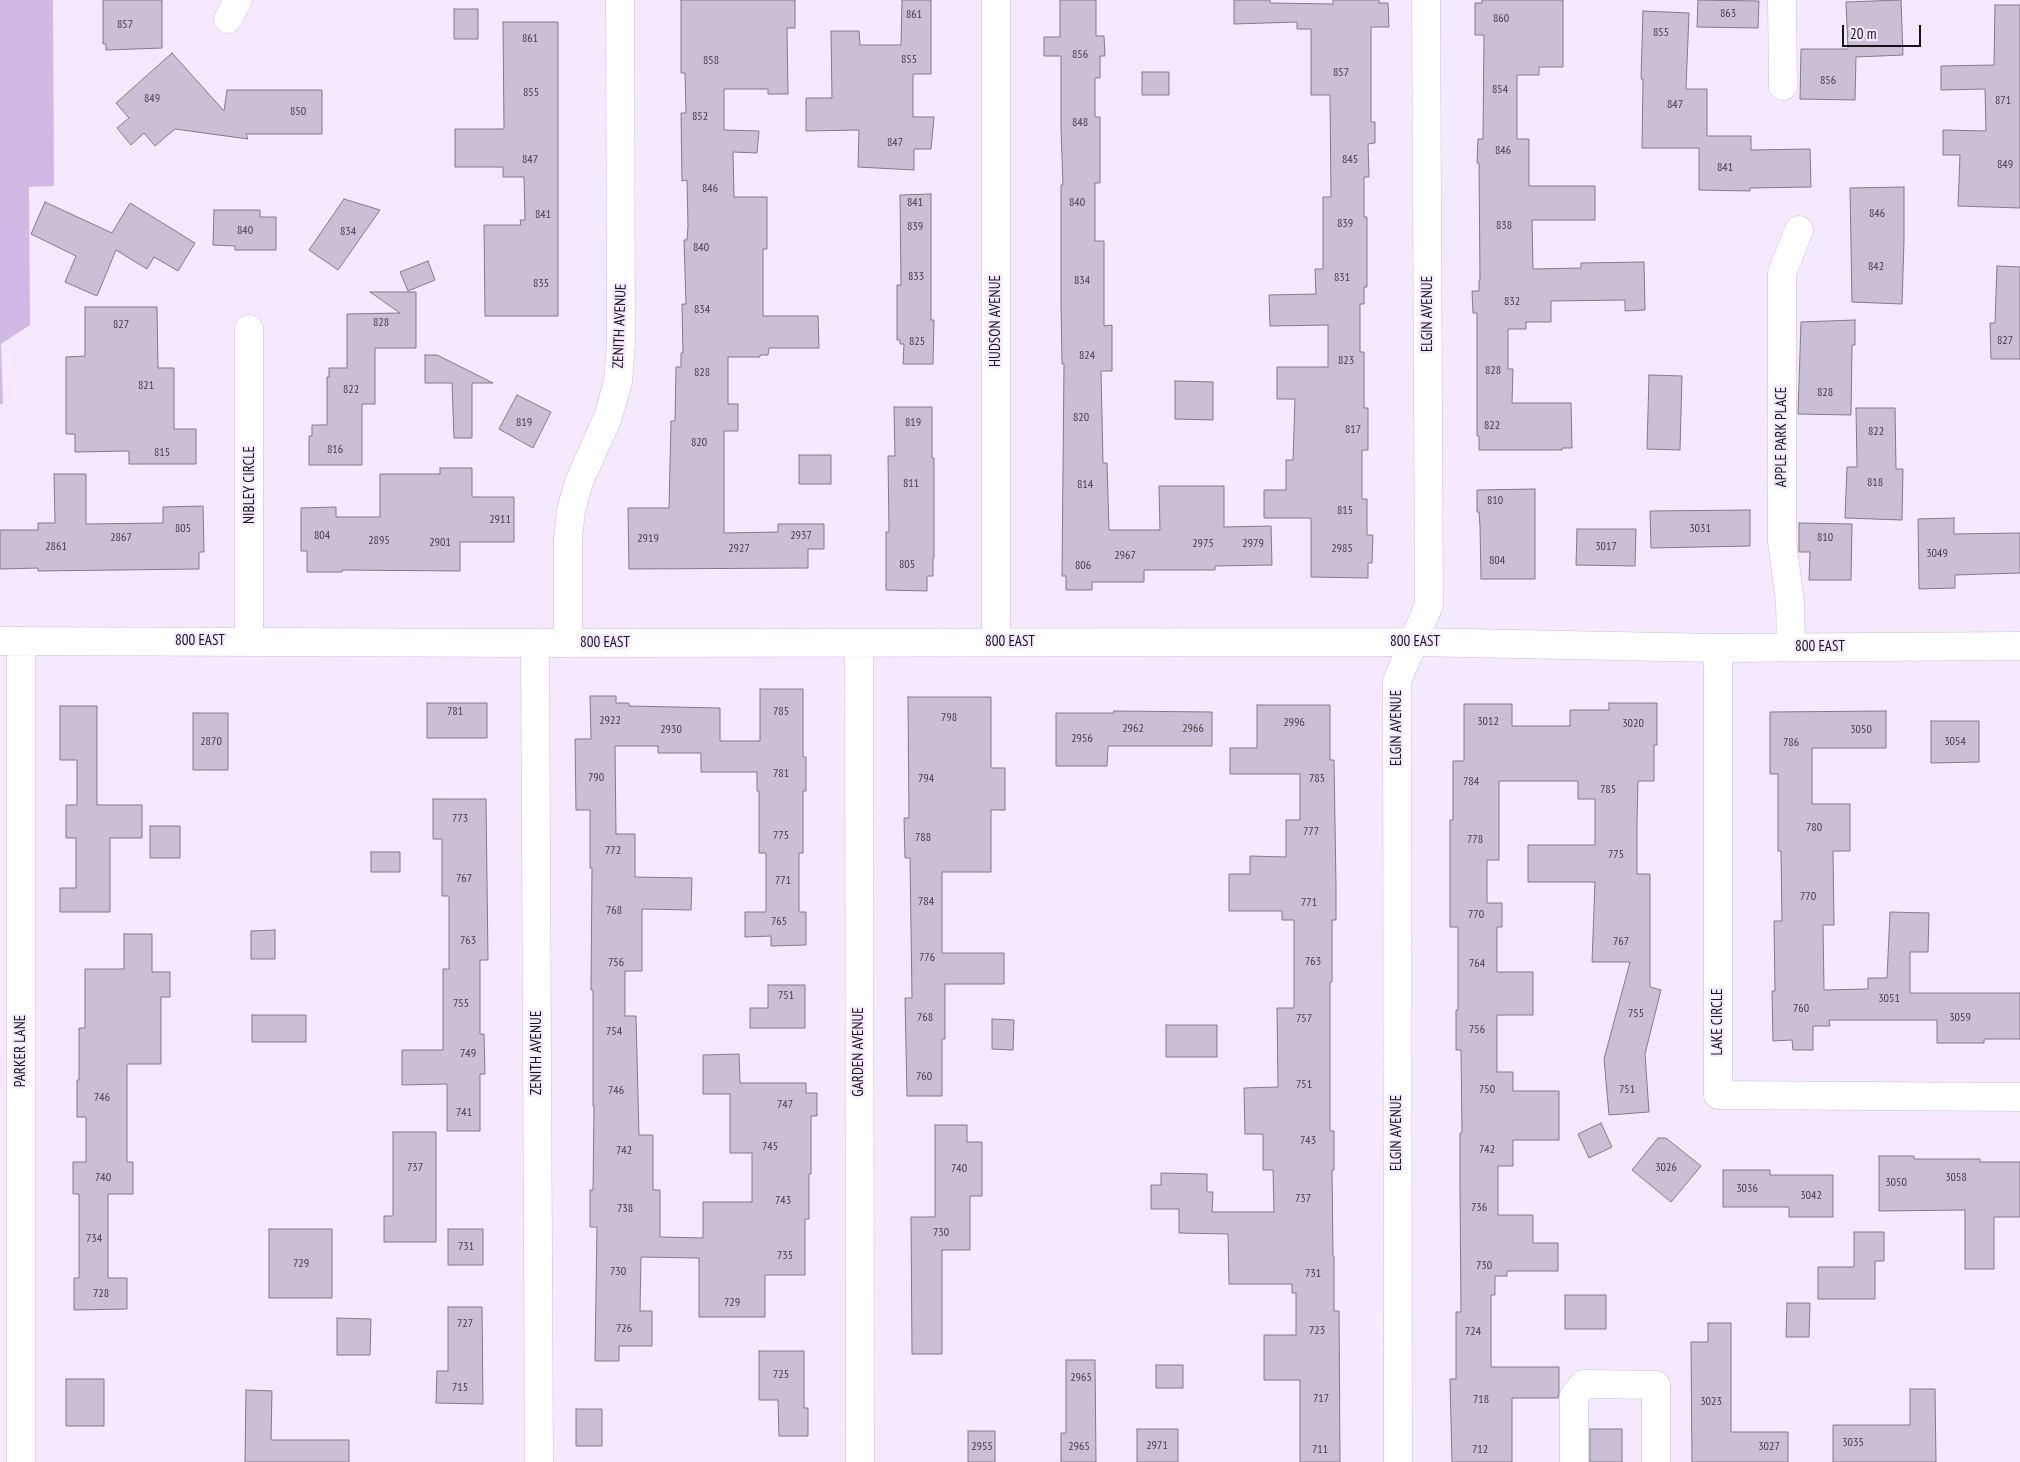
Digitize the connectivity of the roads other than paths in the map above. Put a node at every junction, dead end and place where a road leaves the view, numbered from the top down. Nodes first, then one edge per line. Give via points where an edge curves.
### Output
1 (620, 0) edge
2 (996, 0) edge
3 (1426, 0) edge
4 (1782, 0) edge
5 (1783, 86) dead end
6 (1799, 230) dead end
7 (249, 329) dead end
8 (10, 641) edge
9 (249, 641) junction
10 (996, 642) junction
11 (1413, 642) junction
12 (859, 643) junction
13 (535, 644) junction
14 (568, 644) junction
15 (2020, 646) edge
16 (1791, 647) junction
17 (1718, 648) junction
18 (2020, 1097) edge
19 (21, 1462) edge
20 (539, 1462) edge
21 (860, 1462) edge
22 (1398, 1462) edge
23 (1574, 1462) edge
24 (1656, 1462) edge

1 - 14 street, ZENITH AVENUE via 621,343 618,382 608,417 579,482 572,510 568,539
2 - 10 street, HUDSON AVENUE
3 - 11 street, ELGIN AVENUE via 1429,605
4 - 5 street
6 - 16 street, APPLE PARK PLACE via 1782,273 1782,542 1790,602
7 - 9 street, NIBLEY CIRCLE
8 - 9 street, 800 EAST
8 - 19 street, PARKER LANE
9 - 13 street, 800 EAST
10 - 11 street, 800 EAST
10 - 12 street, 800 EAST
11 - 17 street, 800 EAST
11 - 22 street, ELGIN AVENUE via 1397,681
12 - 14 street, 800 EAST
12 - 21 street, GARDEN AVENUE
13 - 14 street, 800 EAST
13 - 20 street, ZENITH AVENUE
15 - 16 street, 800 EAST
16 - 17 street, 800 EAST
17 - 18 street, LAKE CIRCLE via 1718,1095
23 - 24 street via 1574,1396 1584,1384 1656,1385

